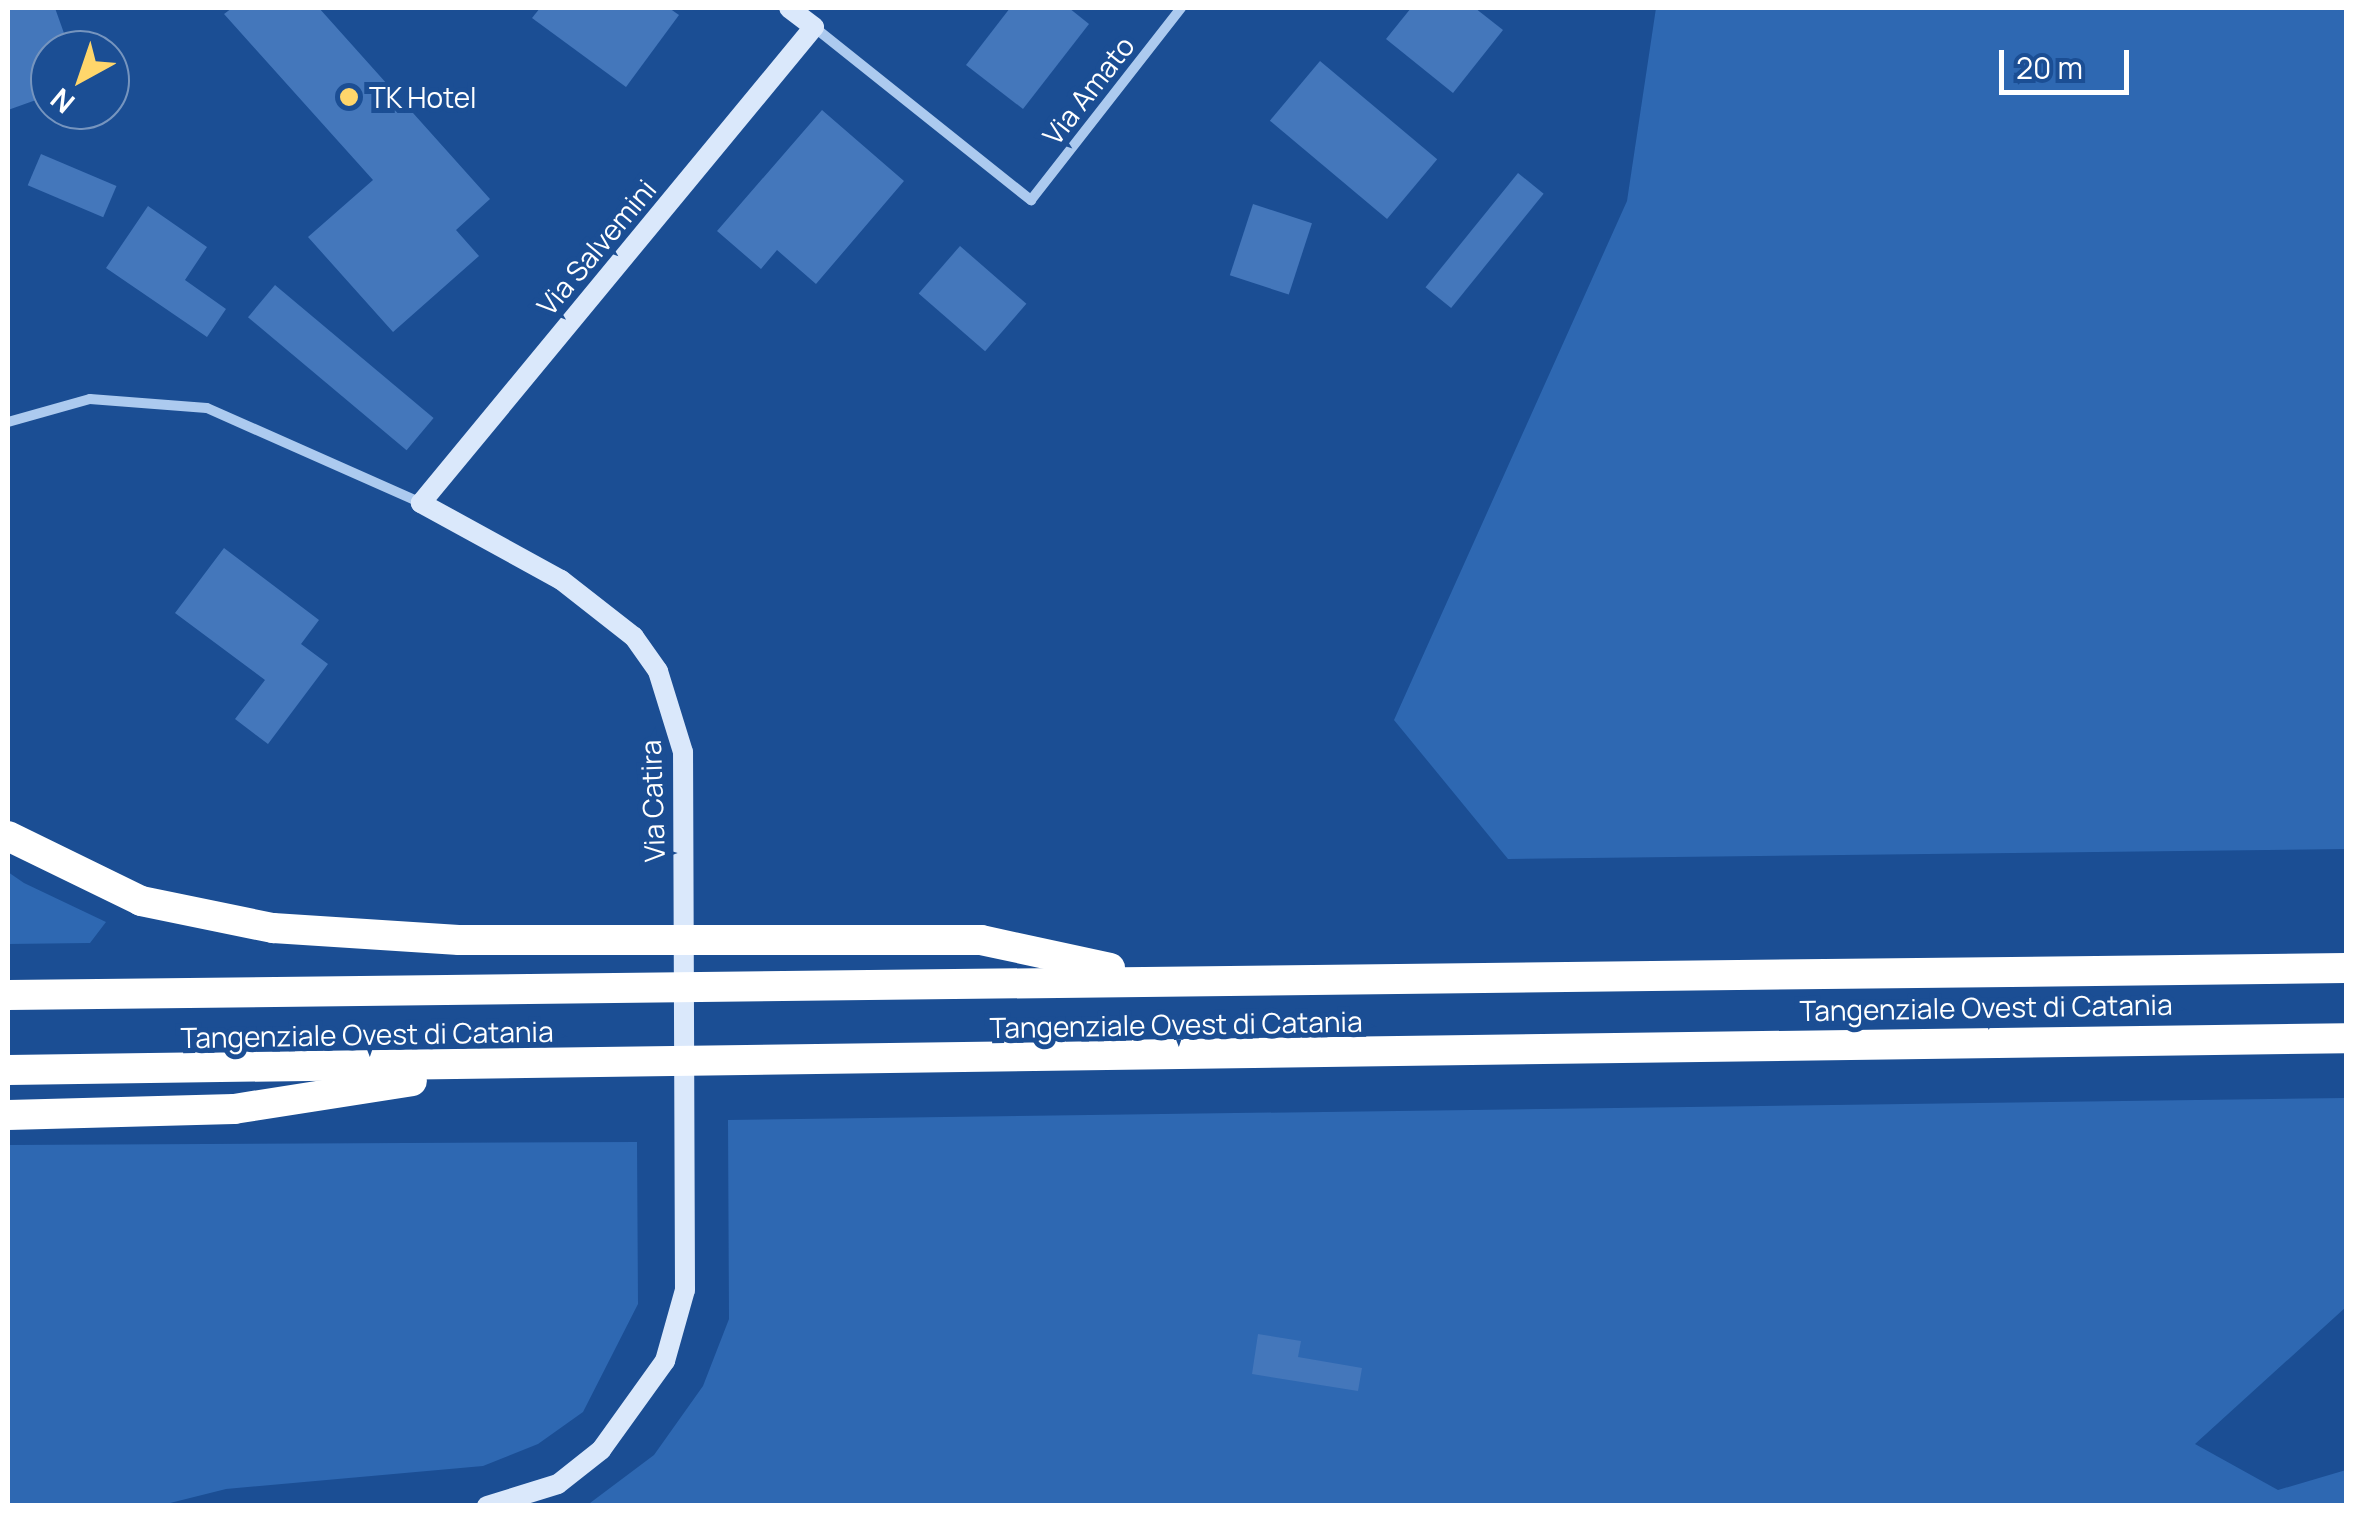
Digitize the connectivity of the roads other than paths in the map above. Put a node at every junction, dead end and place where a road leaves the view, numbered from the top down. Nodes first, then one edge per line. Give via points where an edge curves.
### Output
1 (790, 8) edge
2 (1182, 8) edge
3 (814, 27) junction
4 (8, 422) edge
5 (420, 502) junction
6 (8, 836) edge
7 (2346, 968) edge
8 (1162, 980) junction
9 (8, 995) edge
10 (2346, 1038) edge
11 (518, 1065) junction
12 (8, 1070) edge
13 (8, 1115) edge
14 (487, 1506) edge

1 - 3 street
2 - 3 street, Via Amato via 1030,200
3 - 5 street, Via Salvemini
4 - 5 street, Via Catira via 90,399 207,408
5 - 14 street, Via Catira via 602,608 658,670 683,752 685,1290 665,1360 601,1450 558,1484
6 - 8 highway via 141,901 272,928 459,940 981,940
7 - 8 highway, Tangenziale Ovest di Catania
8 - 9 highway, Tangenziale Ovest di Catania
10 - 11 highway, Tangenziale Ovest di Catania
11 - 12 highway, Tangenziale Ovest di Catania
11 - 13 highway via 234,1109

